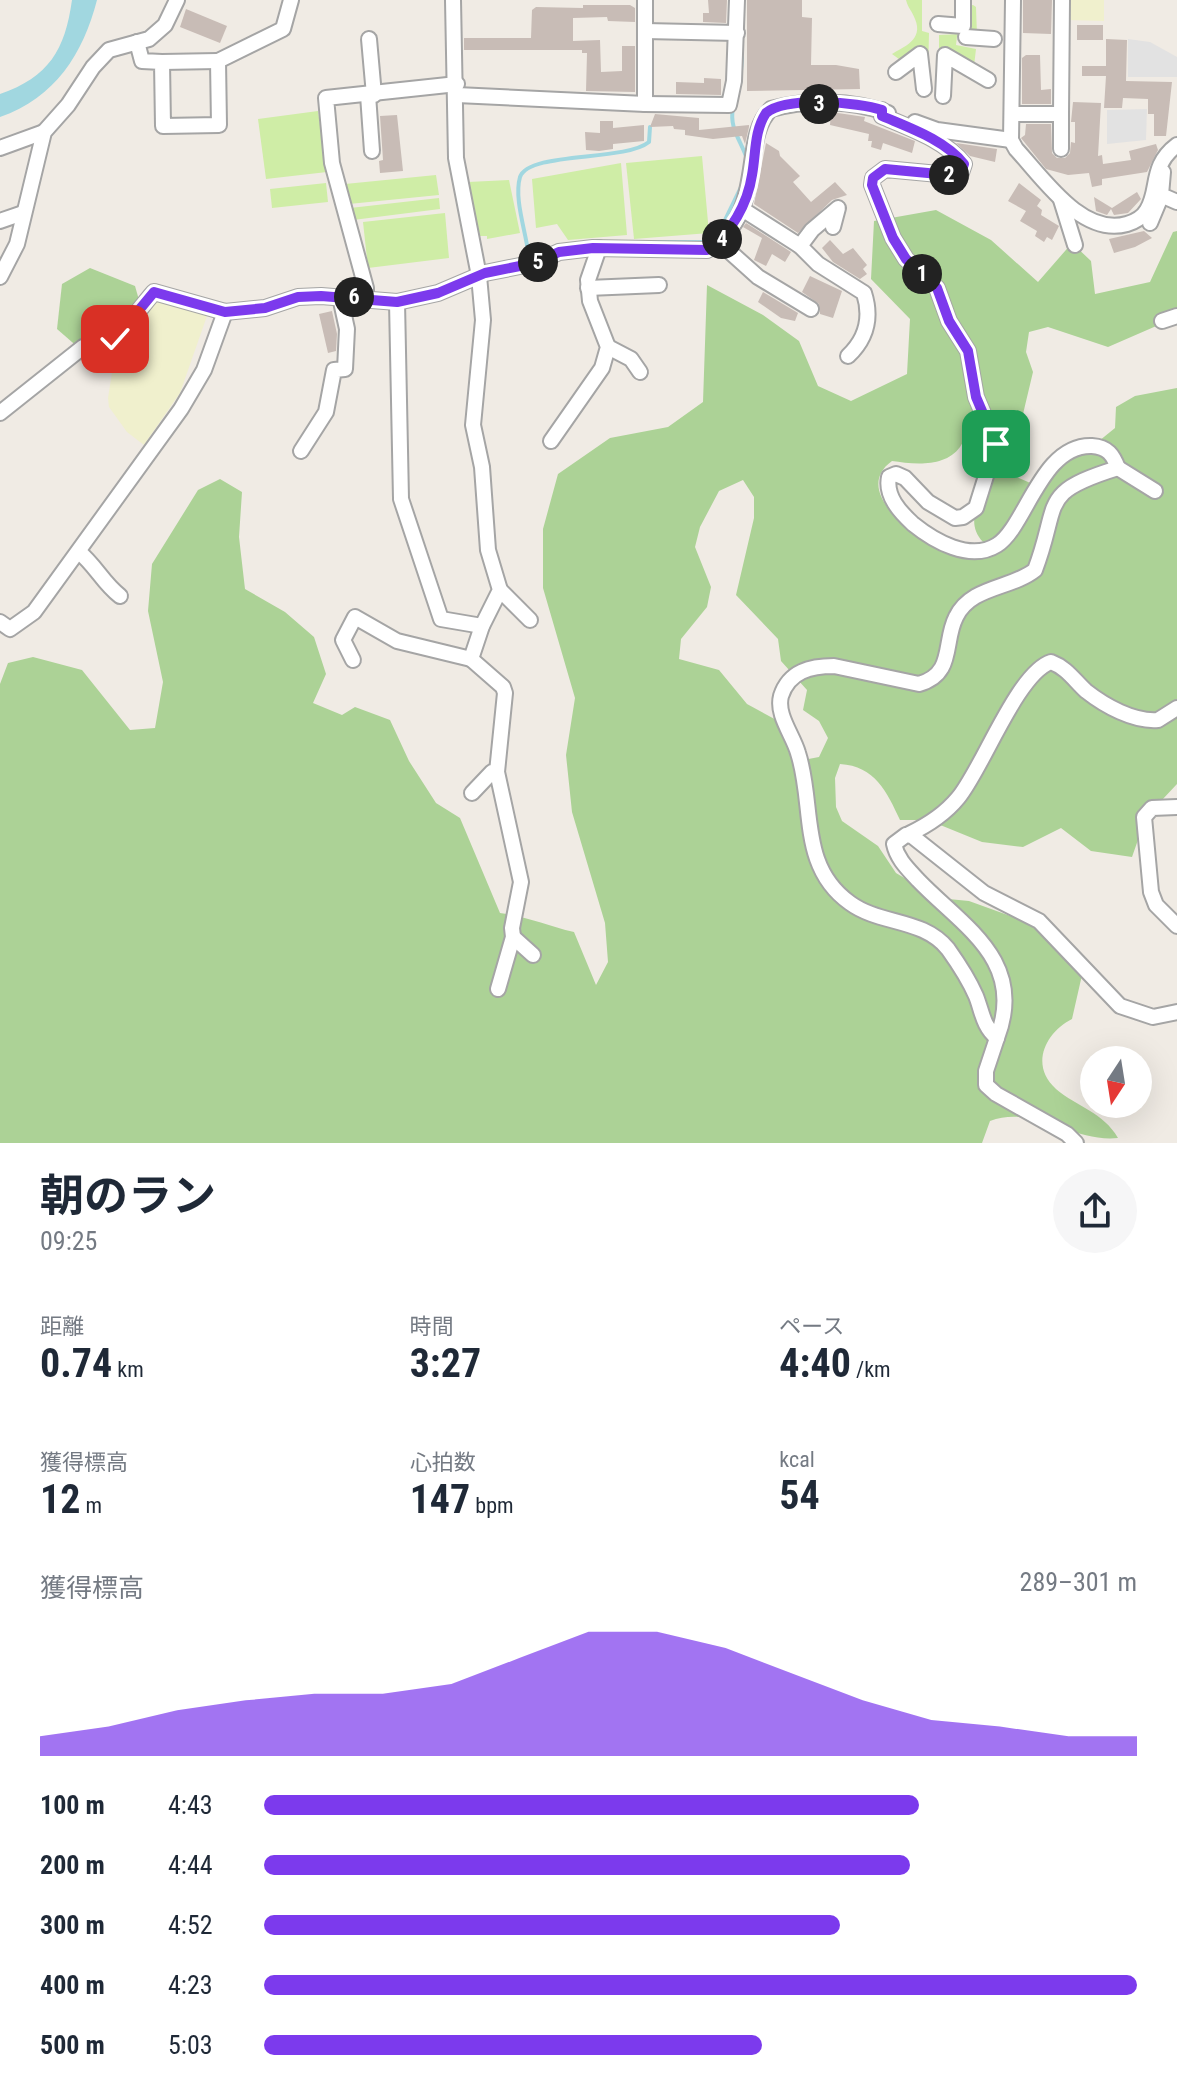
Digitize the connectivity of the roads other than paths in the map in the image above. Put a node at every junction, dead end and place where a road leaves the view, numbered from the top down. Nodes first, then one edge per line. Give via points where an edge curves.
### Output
1 (177, 0) edge
2 (290, 0) edge
3 (453, 0) edge
4 (645, 0) edge
5 (737, 0) edge
6 (963, 0) edge
7 (1013, 0) edge
8 (1062, 0) edge
9 (938, 24) dead end
10 (645, 31) junction
11 (737, 33) junction
12 (966, 37) dead end
13 (369, 39) dead end
14 (994, 39) dead end
15 (137, 42) junction
16 (218, 61) junction
17 (162, 62) junction
18 (896, 72) dead end
19 (988, 80) dead end
20 (924, 89) dead end
21 (457, 90) junction
22 (371, 95) junction
23 (943, 96) dead end
24 (645, 104) junction
25 (882, 110) junction
26 (1012, 114) junction
27 (1061, 114) junction
28 (44, 132) junction
29 (1011, 140) junction
30 (1177, 145) edge
31 (0, 148) edge
32 (1061, 149) dead end
33 (372, 151) dead end
34 (1160, 164) junction
35 (1060, 195) junction
36 (1161, 195) junction
37 (1177, 202) edge
38 (742, 209) junction
39 (23, 213) junction
40 (0, 221) edge
41 (1150, 223) dead end
42 (833, 227) dead end
43 (719, 242) junction
44 (1075, 245) dead end
45 (800, 246) junction
46 (599, 248) junction
47 (479, 276) junction
48 (0, 277) edge
49 (659, 285) dead end
50 (588, 288) junction
51 (340, 297) junction
52 (366, 297) junction
53 (397, 302) junction
54 (811, 309) dead end
55 (225, 312) junction
56 (608, 347) junction
57 (848, 356) dead end
58 (640, 372) dead end
59 (0, 413) edge
60 (551, 441) dead end
61 (301, 451) dead end
62 (1118, 468) junction
63 (1155, 491) dead end
64 (79, 552) junction
65 (500, 590) junction
66 (120, 596) dead end
67 (530, 620) dead end
68 (0, 622) edge
69 (482, 626) junction
70 (471, 659) junction
71 (353, 660) dead end
72 (1177, 708) edge
73 (497, 772) junction
74 (472, 793) dead end
75 (1177, 807) edge
76 (909, 834) junction
77 (1177, 926) edge
78 (513, 937) junction
79 (533, 955) dead end
80 (498, 989) dead end
81 (1177, 1012) edge
82 (997, 1038) junction
83 (1076, 1143) edge

1 - 15 street via 165,25
2 - 16 street via 283,29
3 - 21 street
4 - 10 street
5 - 11 street
6 - 9 street via 963,26
7 - 26 street
8 - 27 street
10 - 11 street
10 - 24 street
11 - 24 street via 729,105
12 - 14 street
13 - 22 street
15 - 17 street via 142,61
15 - 28 street via 109,50
16 - 17 street
16 - 17 street via 219,125 163,126
18 - 20 street via 920,54
19 - 23 street via 945,55
21 - 22 street
21 - 24 street
21 - 47 street via 456,158
22 - 33 street
22 - 52 street via 326,98 332,163
25 - 29 street via 937,130
25 - 38 street via 845,103 771,109 759,126
25 - 62 street via 882,116 924,135 964,164 960,176 885,169 872,185 893,238 906,259 937,288 968,351 976,397 996,444 976,508 969,514 955,518 939,510 896,474 889,477 888,493 902,514 930,538 946,546 987,550 1004,539 1030,494 1068,453 1106,449
26 - 27 street
26 - 29 street
27 - 32 street
28 - 31 street
28 - 39 street
29 - 35 street
30 - 34 street
34 - 35 street via 1148,209 1134,222 1094,223
34 - 36 street
35 - 44 street
36 - 37 street
36 - 41 street
38 - 43 street
38 - 45 street
39 - 40 street
39 - 48 street via 17,244
42 - 45 street via 838,208
43 - 46 street via 707,250
43 - 54 street via 758,277
45 - 57 street via 864,293 864,337
46 - 47 street via 559,252
46 - 50 street
47 - 53 street
47 - 65 street via 483,320 473,425 488,550
49 - 50 street
50 - 56 street
51 - 52 street
51 - 55 street via 298,297 265,308
51 - 61 street via 347,329 345,369 334,370 326,412
52 - 53 street
53 - 69 street via 401,499 441,619
55 - 59 street via 154,292 115,339 83,347
55 - 64 street via 204,370 181,409
56 - 58 street via 631,359
56 - 60 street via 591,387
62 - 63 street
62 - 82 street via 1064,489 1035,570 972,598 955,617 945,664 926,682 820,666 787,682 780,704 798,751 808,834 822,872 851,904 921,927 946,946 976,996 989,1032
64 - 66 street
64 - 68 street via 34,612 10,629
65 - 67 street
65 - 69 street
69 - 70 street
70 - 71 street via 397,641 355,617 343,640
70 - 73 street via 505,693
72 - 76 street via 1158,720 1135,717 1088,692 1064,668 1044,664 960,796 943,814
73 - 74 street
73 - 78 street via 521,882
75 - 77 street via 1152,808 1144,817 1151,892
76 - 81 street via 984,893 1039,921 1120,1006 1153,1017
76 - 82 street via 894,844 898,857 970,927 990,954 1004,1006
78 - 79 street
78 - 80 street
82 - 83 street via 986,1085

